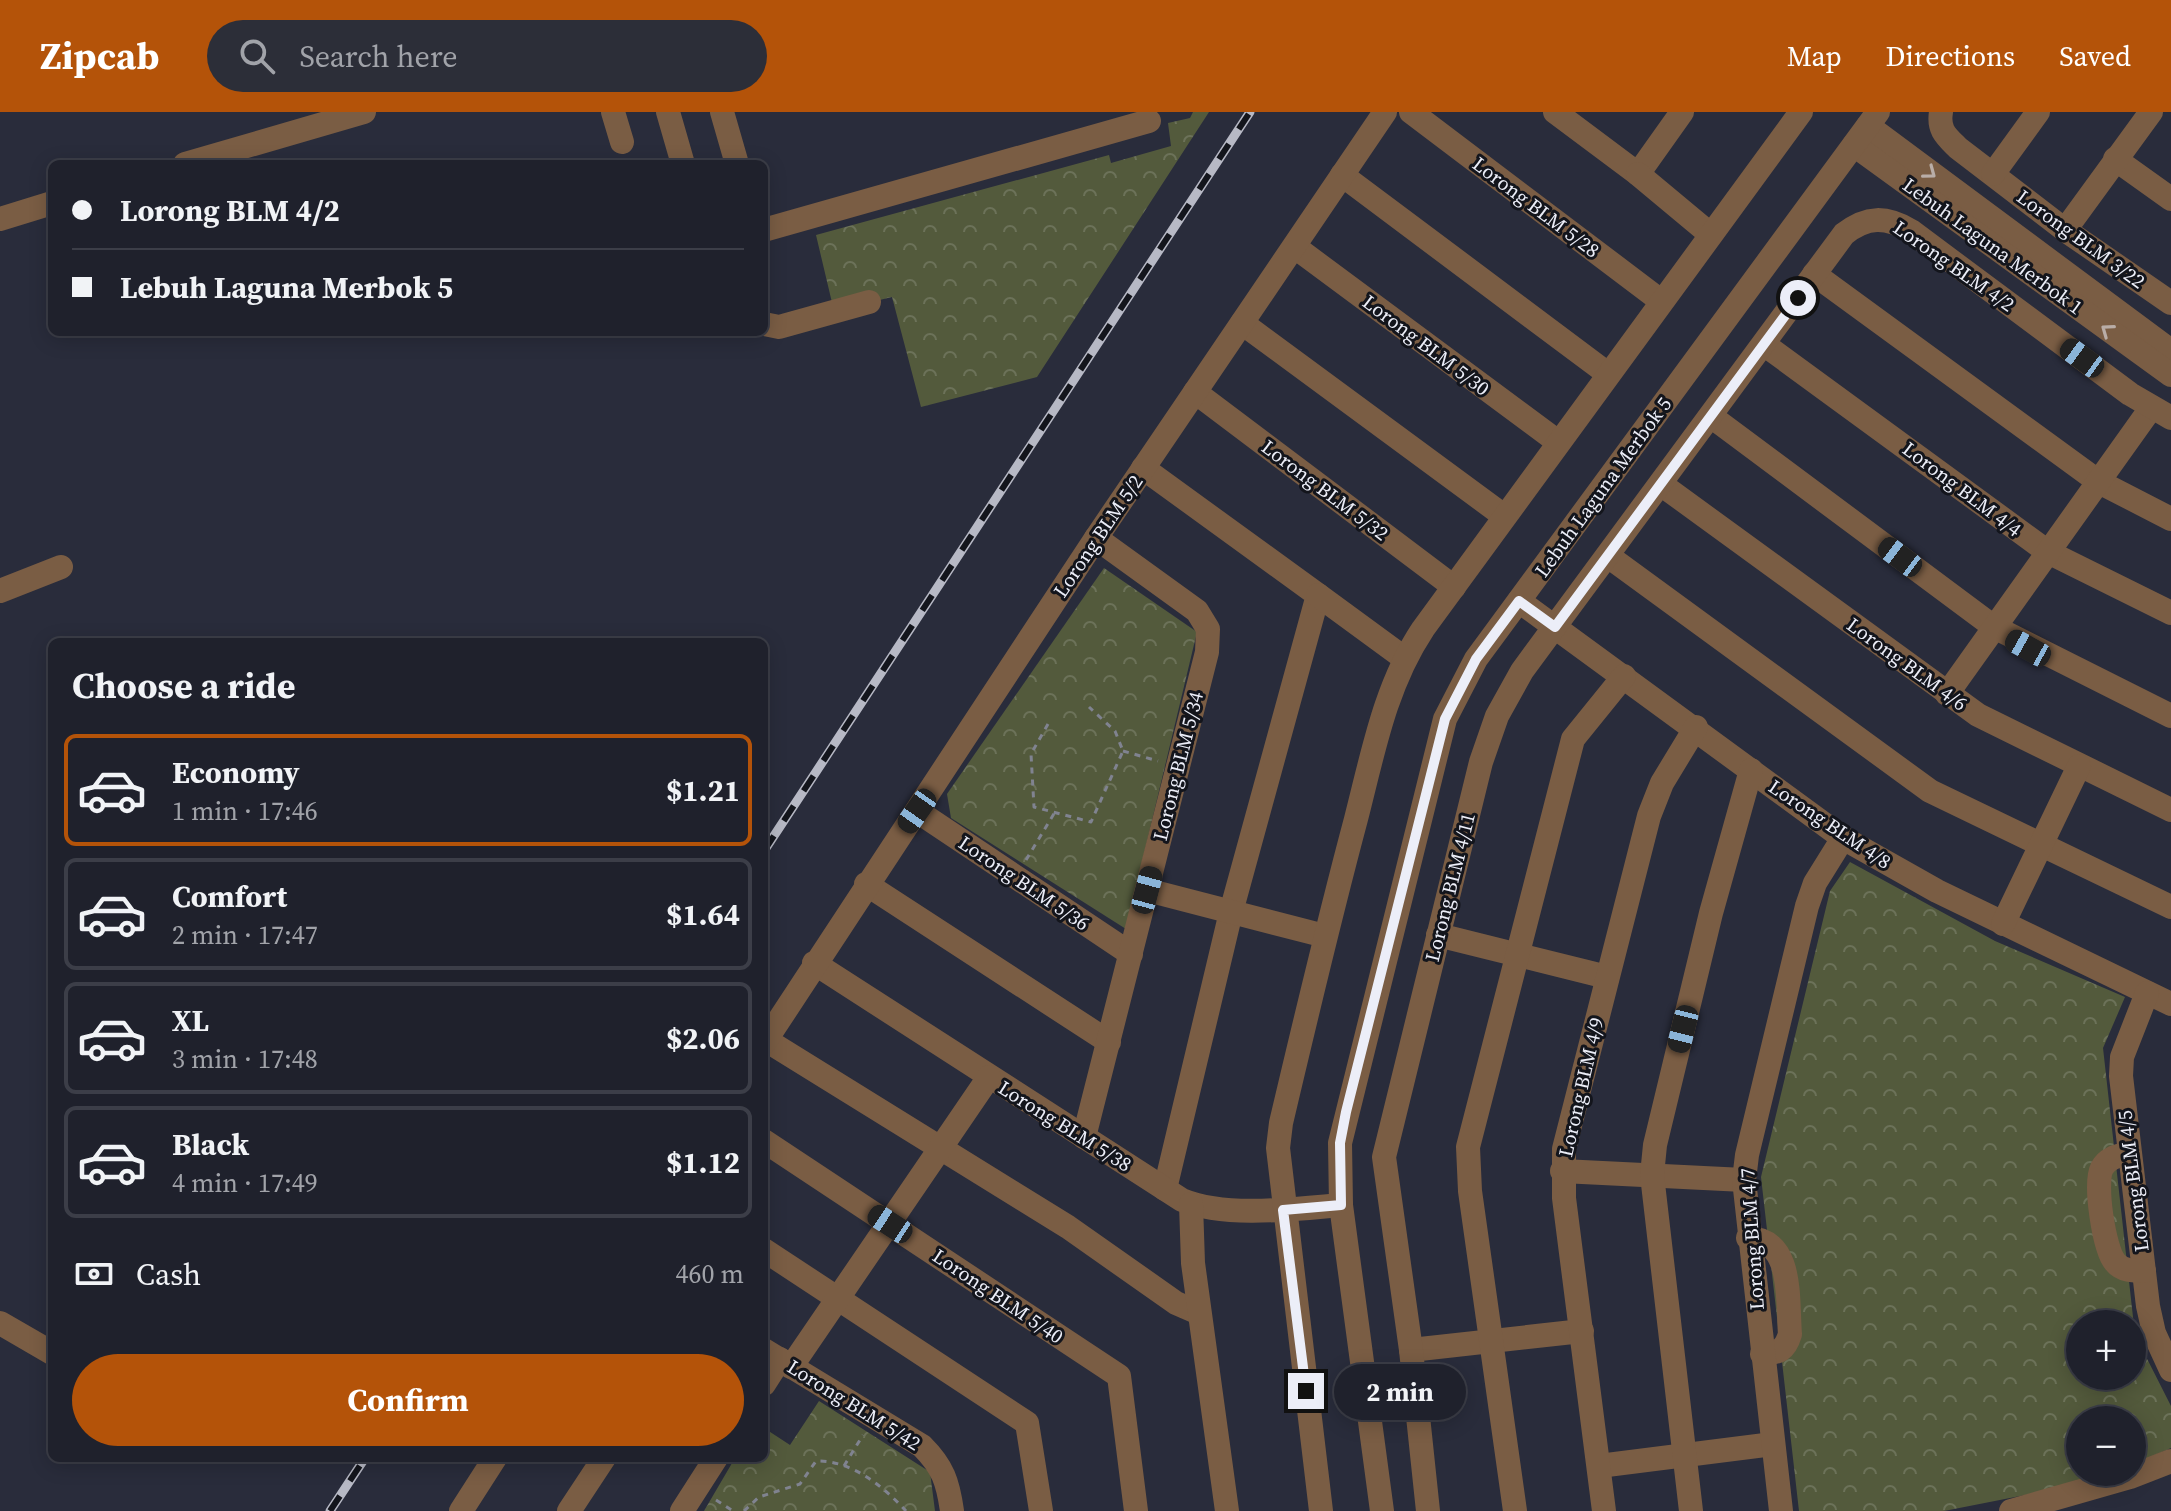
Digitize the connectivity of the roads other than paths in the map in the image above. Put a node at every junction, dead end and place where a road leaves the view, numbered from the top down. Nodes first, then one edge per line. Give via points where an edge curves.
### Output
1 (364, 112) edge
2 (613, 112) edge
3 (668, 112) edge
4 (722, 112) edge
5 (1385, 112) edge
6 (1411, 112) edge
7 (1555, 112) edge
8 (1682, 112) edge
9 (1801, 112) edge
10 (2038, 112) edge
11 (2151, 112) edge
12 (1940, 118) edge
13 (1149, 121) dead end
14 (1866, 127) edge
15 (622, 142) dead end
16 (2115, 159) junction
17 (199, 160) edge
18 (682, 160) edge
19 (736, 160) edge
20 (1638, 174) junction
21 (1993, 174) junction
22 (1342, 175) junction
23 (2171, 199) edge
24 (48, 204) edge
25 (0, 219) edge
26 (768, 229) edge
27 (2065, 230) junction
28 (1710, 234) junction
29 (1295, 247) junction
30 (1814, 274) junction
31 (1661, 301) junction
32 (869, 302) dead end
33 (2171, 303) edge
34 (1242, 323) junction
35 (768, 325) edge
36 (1765, 345) junction
37 (2171, 351) edge
38 (1608, 374) junction
39 (2171, 375) edge
40 (1195, 392) junction
41 (2161, 413) edge
42 (1712, 417) junction
43 (1558, 442) junction
44 (1143, 468) junction
45 (2099, 482) junction
46 (1662, 485) junction
47 (1504, 516) junction
48 (2171, 519) edge
49 (1096, 538) junction
50 (2048, 552) junction
51 (1608, 556) junction
52 (61, 567) dead end
53 (1454, 587) junction
54 (0, 591) edge
55 (1318, 595) junction
56 (1519, 601) junction
57 (2171, 613) edge
58 (1555, 627) junction
59 (1994, 627) junction
60 (1404, 658) junction
61 (1624, 676) junction
62 (1947, 694) junction
63 (2171, 716) edge
64 (1696, 727) junction
65 (2079, 766) junction
66 (1751, 770) junction
67 (2171, 810) edge
68 (917, 811) junction
69 (1843, 838) junction
70 (2043, 847) junction
71 (866, 884) junction
72 (1147, 890) junction
73 (2171, 907) edge
74 (1231, 912) junction
75 (2003, 924) junction
76 (1438, 935) junction
77 (1325, 936) junction
78 (1131, 954) junction
79 (1518, 955) junction
80 (814, 963) junction
81 (1607, 977) junction
82 (2147, 993) junction
83 (2171, 1004) edge
84 (768, 1037) edge
85 (1109, 1042) junction
86 (768, 1044) edge
87 (989, 1077) junction
88 (1084, 1137) junction
89 (768, 1144) edge
90 (944, 1148) junction
91 (2129, 1153) junction
92 (1562, 1171) junction
93 (1652, 1175) junction
94 (1744, 1180) junction
95 (1165, 1189) junction
96 (1191, 1204) junction
97 (1341, 1205) junction
98 (1283, 1210) junction
99 (890, 1224) junction
100 (768, 1253) edge
101 (2144, 1271) junction
102 (835, 1299) junction
103 (1199, 1313) junction
104 (0, 1323) edge
105 (1582, 1331) junction
106 (1490, 1341) junction
107 (1411, 1350) junction
108 (48, 1351) edge
109 (778, 1359) edge
110 (2171, 1370) edge
111 (768, 1377) edge
112 (1773, 1444) junction
113 (1684, 1455) junction
114 (2171, 1461) edge
115 (492, 1462) edge
116 (601, 1462) edge
117 (713, 1462) edge
118 (1599, 1466) junction
119 (461, 1511) edge
120 (569, 1511) edge
121 (682, 1511) edge
122 (952, 1511) edge
123 (1041, 1511) edge
124 (1136, 1511) edge
125 (1227, 1511) edge
126 (1321, 1511) edge
127 (1382, 1511) edge
128 (1428, 1511) edge
129 (1515, 1511) edge
130 (1604, 1511) edge
131 (1691, 1511) edge
132 (1781, 1511) edge
133 (2011, 1511) edge

1 - 17 street
2 - 15 street
3 - 18 street
4 - 19 street
5 - 22 street, Lorong BLM 5/2
6 - 31 street, Lorong BLM 5/28
7 - 20 street
8 - 20 street
9 - 28 street
10 - 21 street
11 - 16 street
12 - 21 street, Lorong BLM 3/22 via 1958,148
13 - 26 street
14 -> 37 street, Lebuh Laguna Merbok 1
39 -> 14 street, Lebuh Laguna Merbok 1
14 - 56 street, Lebuh Laguna Merbok 5
16 - 23 street
16 - 27 street
20 - 28 street
21 - 27 street, Lorong BLM 3/22
22 - 29 street, Lorong BLM 5/2
22 - 38 street
24 - 25 street
27 - 33 street, Lorong BLM 3/22
28 - 31 street
29 - 34 street, Lorong BLM 5/2
29 - 43 street, Lorong BLM 5/30
30 - 36 street, Lorong BLM 4/2
30 - 41 street, Lorong BLM 4/2 via 1855,225 1895,221
30 - 45 street
31 - 38 street
32 - 35 street via 779,327
34 - 40 street, Lorong BLM 5/2
34 - 47 street
36 - 42 street, Lorong BLM 4/11
36 - 50 street, Lorong BLM 4/4
38 - 43 street
40 - 44 street, Lorong BLM 5/2
40 - 53 street, Lorong BLM 5/32
41 - 45 street
42 - 46 street, Lorong BLM 4/11
42 - 59 street
43 - 47 street
44 - 49 street, Lorong BLM 5/2
44 - 55 street
45 - 48 street
45 - 50 street
46 - 51 street, Lorong BLM 4/11
46 - 62 street, Lorong BLM 4/6
47 - 53 street
49 - 68 street, Lorong BLM 5/2
49 - 72 street, Lorong BLM 5/34 via 1197,611 1208,629 1207,652
50 - 57 street, Lorong BLM 4/4
50 - 59 street
51 - 58 street, Lorong BLM 4/11
51 - 70 street via 1930,791
52 - 54 street
53 - 60 street
55 - 60 street
55 - 74 street
56 - 58 street, Lorong BLM 4/8
56 - 97 street, Lebuh Laguna Merbok 5 via 1476,659 1445,719 1346,1112 1340,1143
58 - 61 street, Lorong BLM 4/8
58 - 76 street, Lorong BLM 4/11 via 1497,716
59 - 62 street
59 - 63 street
60 - 77 street via 1387,700
61 - 64 street, Lorong BLM 4/8
61 - 79 street via 1573,739
62 - 65 street, Lorong BLM 4/6
64 - 66 street, Lorong BLM 4/8
64 - 81 street, Lorong BLM 4/9 via 1649,816
65 - 67 street, Lorong BLM 4/6
65 - 70 street
66 - 69 street, Lorong BLM 4/8
66 - 93 street via 1700,959
68 - 71 street, Lorong BLM 5/2
68 - 78 street, Lorong BLM 5/36
69 - 75 street, Lorong BLM 4/8
69 - 94 street, Lorong BLM 4/7 via 1807,906
70 - 73 street
70 - 75 street
71 - 80 street, Lorong BLM 5/2
71 - 85 street
72 - 74 street
72 - 78 street, Lorong BLM 5/34
74 - 77 street
74 - 95 street
75 - 82 street, Lorong BLM 4/8
76 - 79 street
76 - 107 street, Lorong BLM 4/11 via 1384,1157
77 - 98 street via 1281,1123
78 - 85 street, Lorong BLM 5/34
79 - 81 street
79 - 106 street via 1468,1147
80 - 84 street, Lorong BLM 5/2
80 - 87 street, Lorong BLM 5/38
81 - 92 street, Lorong BLM 4/9
82 - 83 street, Lorong BLM 4/8
82 - 91 street, Lorong BLM 4/5 via 2122,1057
85 - 88 street, Lorong BLM 5/34
86 - 90 street
87 - 88 street, Lorong BLM 5/38
87 - 90 street
88 - 95 street, Lorong BLM 5/38
89 - 99 street, Lorong BLM 5/40
90 - 99 street
90 - 103 street via 1176,1303
91 - 101 street, Lorong BLM 4/5
91 - 101 street via 2102,1168 2098,1186 2116,1265
92 - 93 street
92 - 105 street, Lorong BLM 4/9
93 - 94 street
93 - 113 street
94 - 112 street, Lorong BLM 4/7
95 - 96 street, Lorong BLM 5/38
96 - 98 street, Lorong BLM 5/38
96 - 103 street
97 - 98 street, Lorong BLM 5/38
97 - 127 street, Lebuh Laguna Merbok 5
98 - 126 street
99 - 102 street
99 - 124 street, Lorong BLM 5/40 via 1119,1376
100 - 102 street
101 - 110 street, Lorong BLM 4/5 via 2154,1333
102 - 109 street
102 - 123 street via 1027,1423
103 - 125 street
104 - 108 street
105 - 106 street
105 - 118 street, Lorong BLM 4/9
106 - 107 street
106 - 129 street
107 - 128 street, Lorong BLM 4/11
109 - 111 street
109 - 122 street, Lorong BLM 5/42 via 922,1446 940,1464
112 - 113 street
112 - 132 street, Lorong BLM 4/7
113 - 118 street
113 - 131 street
114 - 133 street
115 - 119 street
116 - 120 street
117 - 121 street
118 - 130 street, Lorong BLM 4/9

